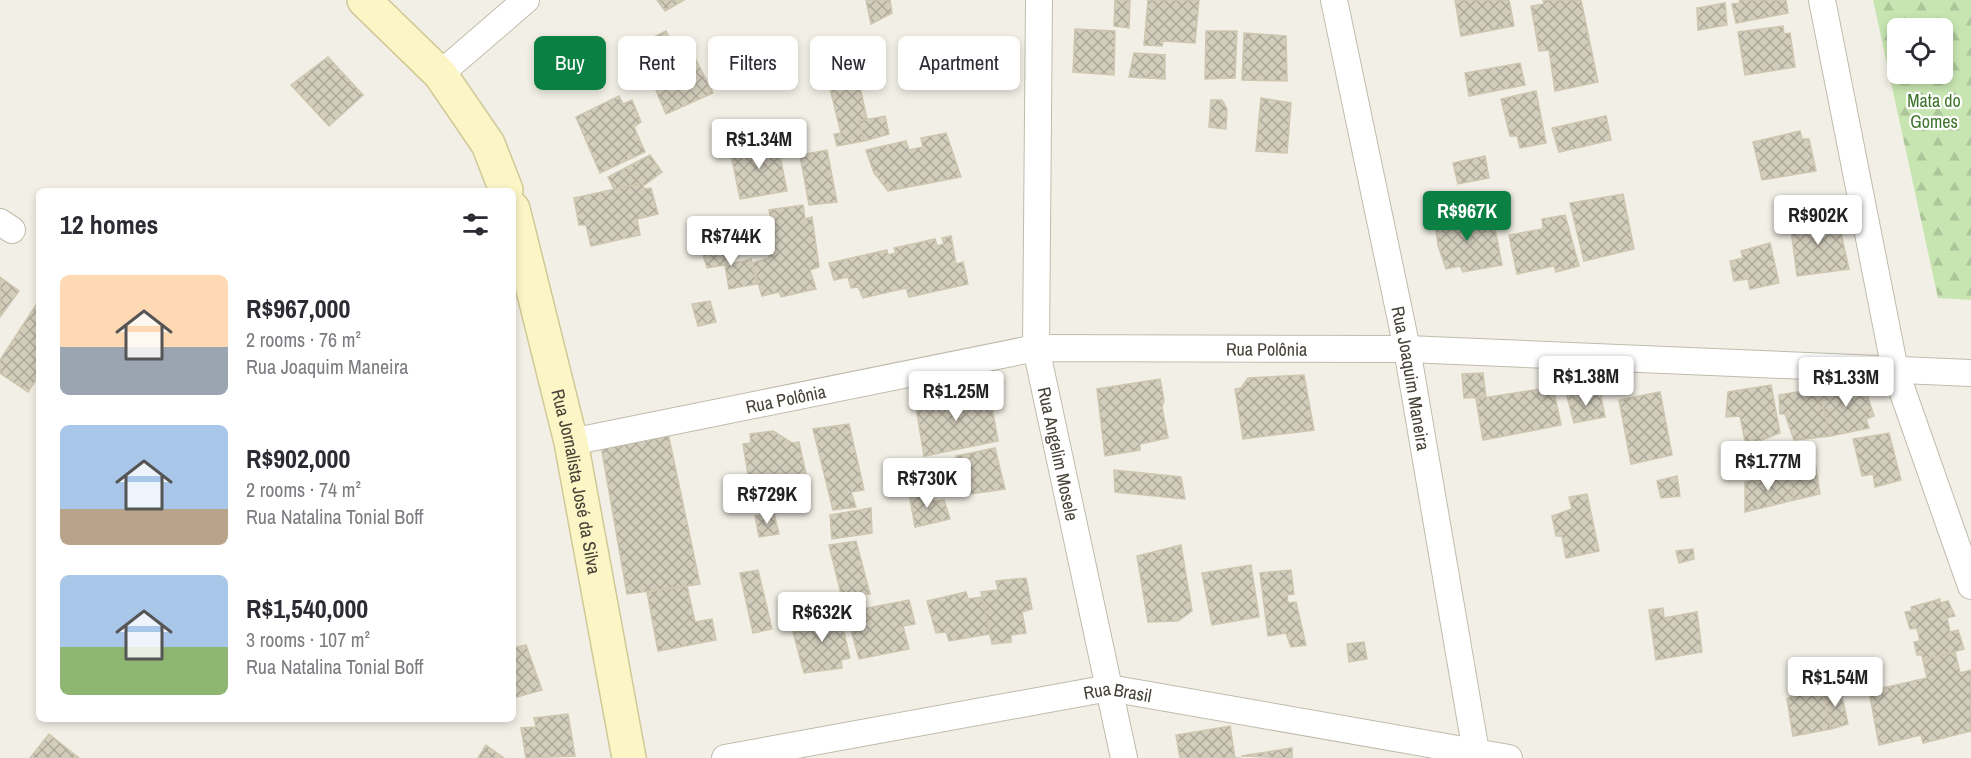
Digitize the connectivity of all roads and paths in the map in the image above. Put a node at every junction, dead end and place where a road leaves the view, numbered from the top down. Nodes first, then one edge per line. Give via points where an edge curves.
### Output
1 (364, 0) edge
2 (526, 0) edge
3 (1039, 0) edge
4 (1334, 0) edge
5 (1822, 0) edge
6 (440, 74) junction
7 (505, 188) edge
8 (516, 221) edge
9 (1036, 348) junction
10 (1407, 349) junction
11 (1896, 370) junction
12 (1971, 373) edge
13 (571, 442) junction
14 (1971, 586) edge
15 (1109, 688) junction
16 (1476, 755) edge
17 (629, 758) edge
18 (725, 758) edge
19 (1124, 758) edge
20 (1509, 758) edge

1 - 6 main road
2 - 6 street
3 - 9 street, Rua Angelim Mosele
4 - 10 street, Rua Joaquim Maneira
5 - 11 street
6 - 7 main road via 488,144
8 - 13 main road, Rua Jornalista José da Silva
9 - 10 street, Rua Polônia
9 - 13 street, Rua Polônia
9 - 15 street, Rua Angelim Mosele
10 - 11 street, Rua Polônia
10 - 16 street, Rua Joaquim Maneira
11 - 12 street, Rua Polônia
11 - 14 street
13 - 17 main road, Rua Jornalista José da Silva
15 - 16 street, Rua Brasil
15 - 18 street, Rua Brasil
15 - 19 street, Rua Angelim Mosele
16 - 20 street, Rua Brasil

